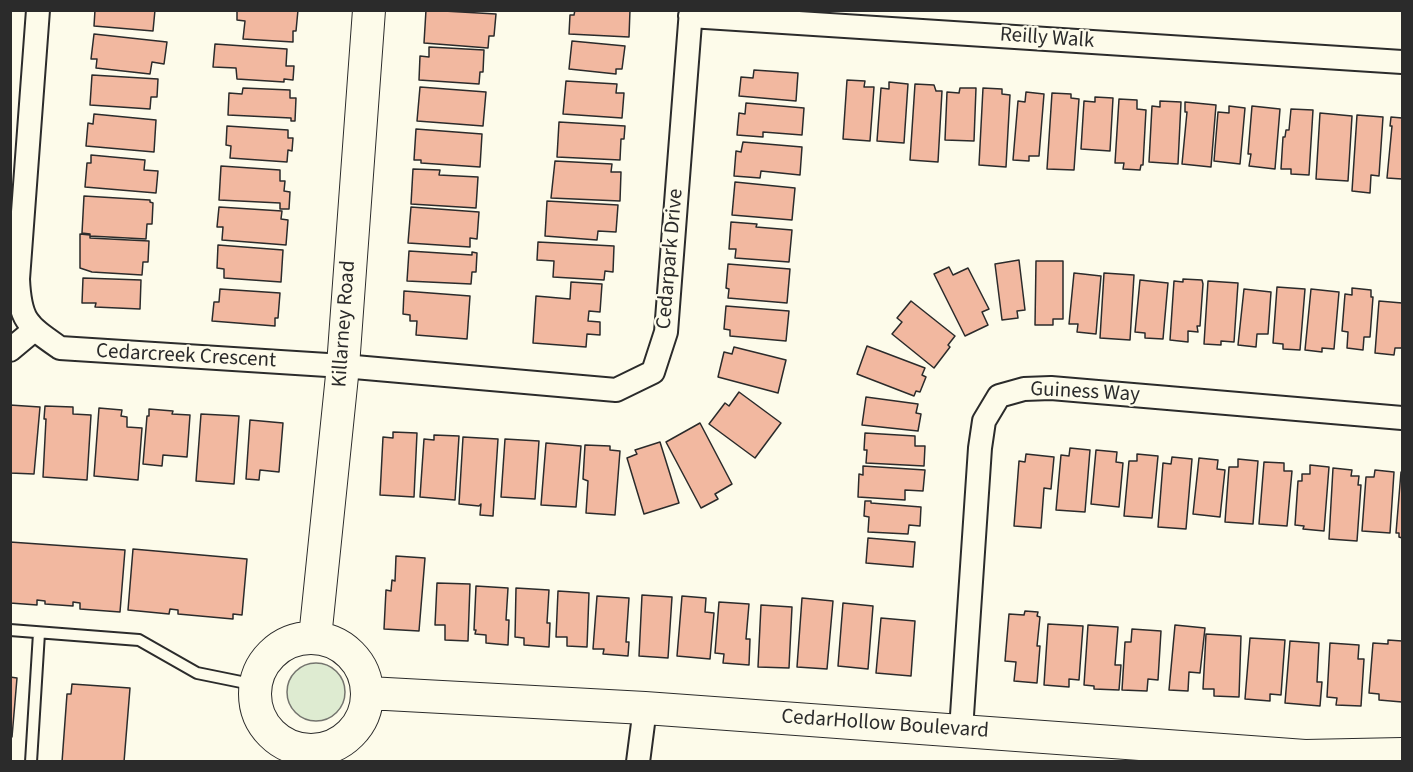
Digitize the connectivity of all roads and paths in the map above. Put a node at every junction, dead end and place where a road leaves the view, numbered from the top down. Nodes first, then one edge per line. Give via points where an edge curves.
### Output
1 (38, 10) edge
2 (369, 10) edge
3 (691, 13) edge
4 (1402, 62) edge
5 (14, 278) edge
6 (34, 330) junction
7 (10, 350) edge
8 (343, 366) junction
9 (1402, 418) edge
10 (10, 630) edge
11 (39, 633) junction
12 (315, 638) junction
13 (256, 685) junction
14 (368, 693) junction
15 (645, 708) junction
16 (961, 730) junction
17 (1402, 754) edge
18 (303, 756) edge
19 (31, 762) edge
20 (638, 762) edge

1 - 5 street, Cedarcreek Crescent
2 - 8 street, Killarney Road
3 - 4 street, Reilly Walk
3 - 8 street, Cedarpark Drive via 666,333 653,372 616,390
5 - 6 street, Cedarcreek Crescent via 22,310
6 - 7 street
6 - 8 street, Cedarcreek Crescent via 60,348
8 - 12 street, Killarney Road
9 - 16 street, Guiness Way via 1052,388 1024,389 999,396 984,421 980,448
10 - 11 lane
11 - 13 lane via 139,640 197,673
11 - 19 lane
12 - 13 street via 296,640 270,655
12 - 14 street via 339,644 354,657 364,673
13 - 18 street via 256,705 263,723 275,738
14 - 15 street, CedarHollow Boulevard
14 - 18 street via 363,717 352,734
15 - 16 street, CedarHollow Boulevard
15 - 20 street
16 - 17 street, CedarHollow Boulevard via 1305,756

